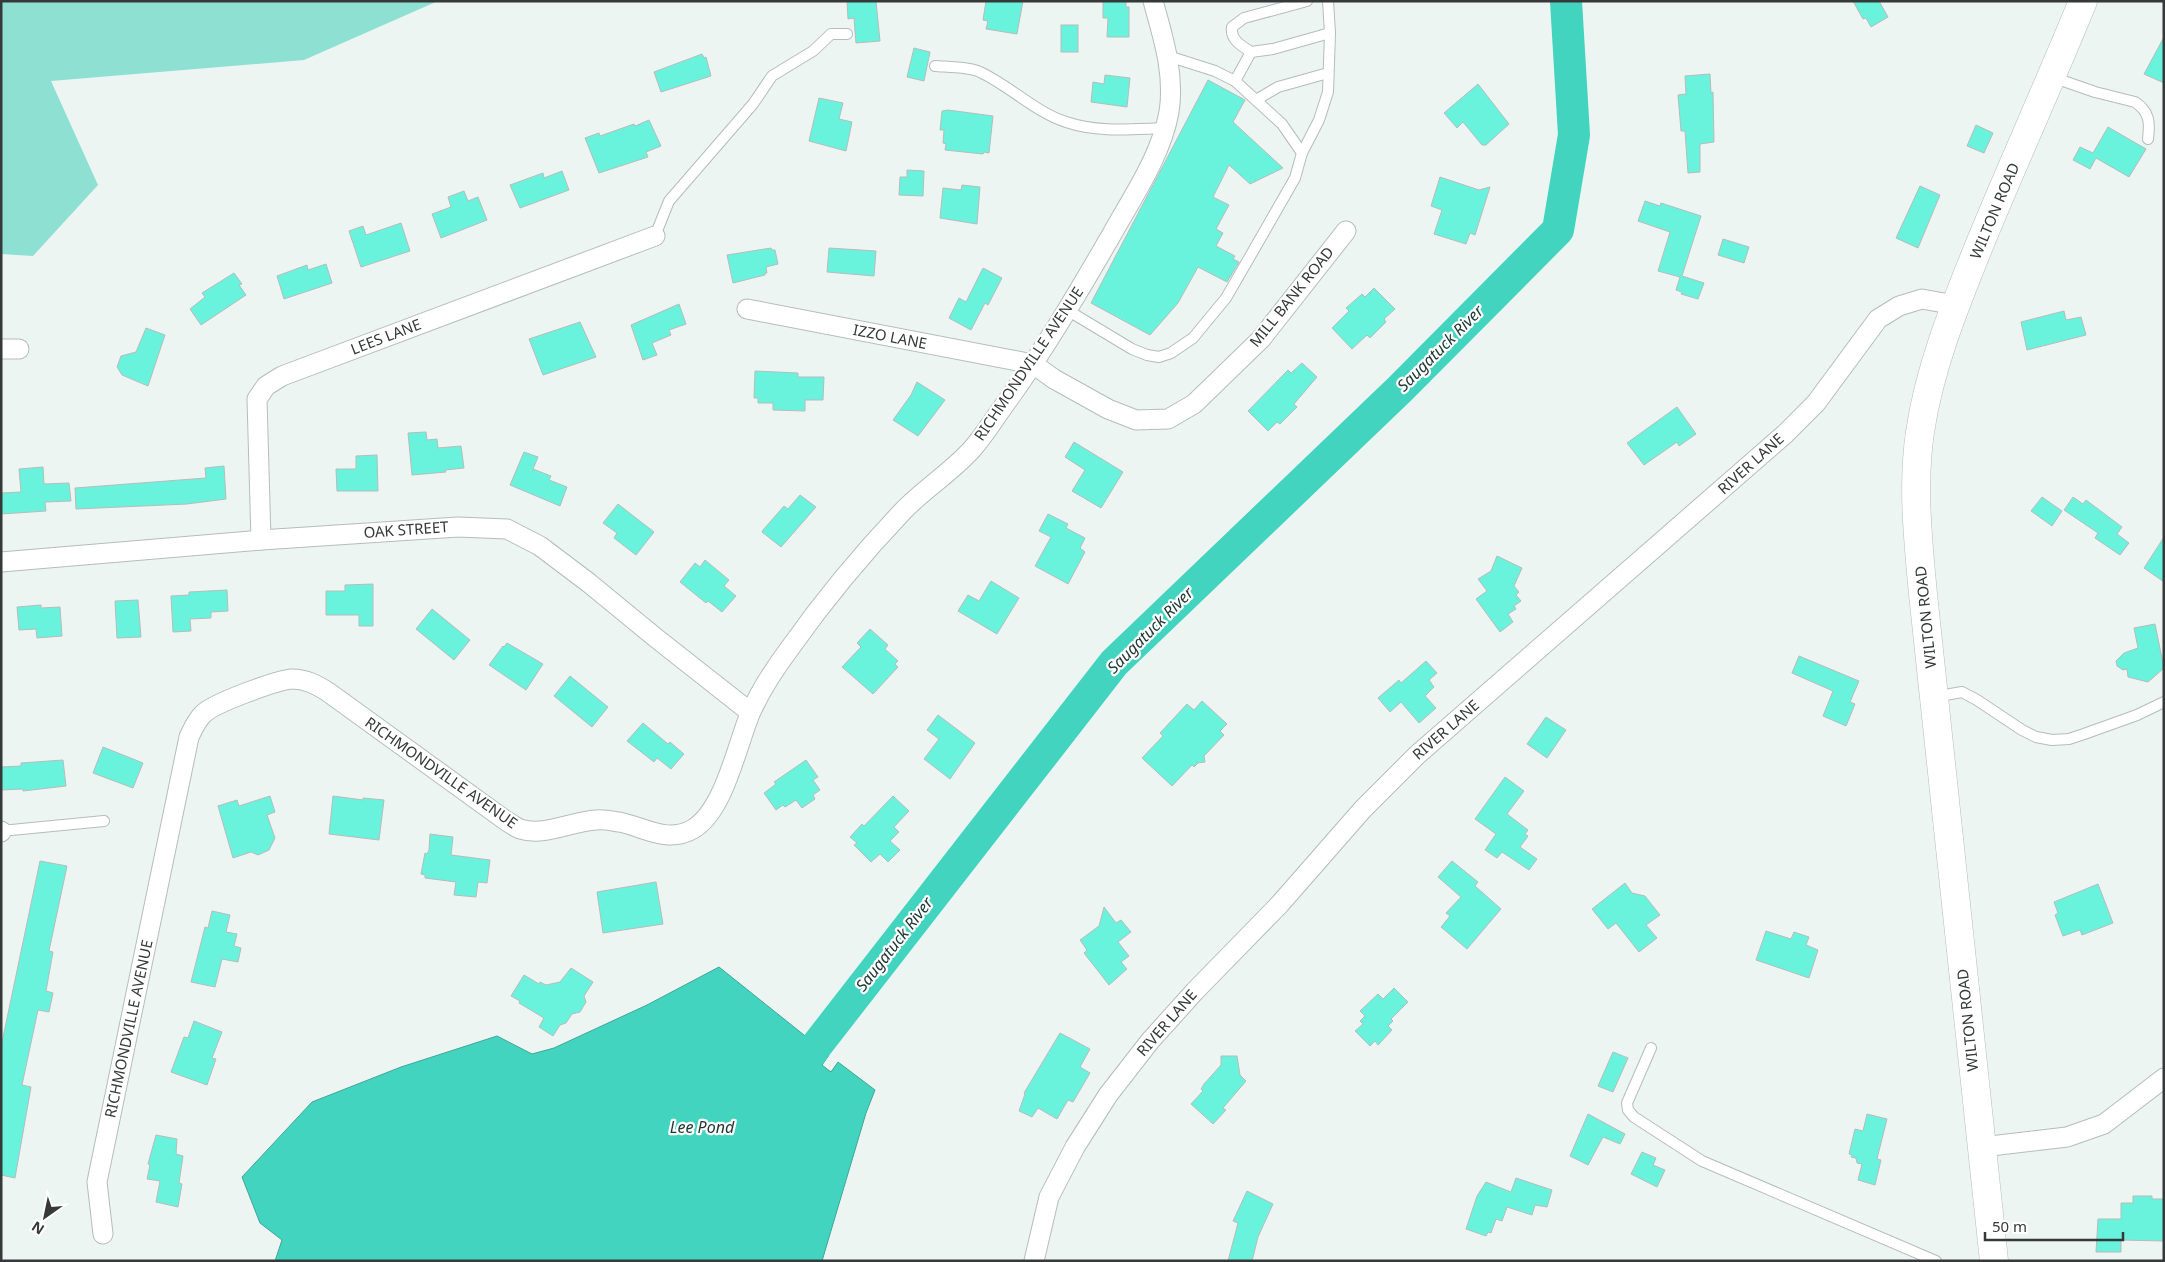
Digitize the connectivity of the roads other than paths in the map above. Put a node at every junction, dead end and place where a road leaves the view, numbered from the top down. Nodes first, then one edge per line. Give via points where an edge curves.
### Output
1 (1154, 1) edge
2 (1307, 1) edge
3 (1328, 1) edge
4 (2083, 1) edge
5 (1330, 33) junction
6 (847, 34) dead end
7 (1251, 52) junction
8 (1168, 56) junction
9 (935, 66) dead end
10 (1328, 73) junction
11 (2051, 76) junction
12 (1235, 81) junction
13 (1256, 100) junction
14 (1165, 128) junction
15 (2148, 139) dead end
16 (1302, 153) junction
17 (1346, 231) dead end
18 (655, 236) joint
19 (1955, 306) junction
20 (747, 309) dead end
21 (1067, 310) junction
22 (1033, 364) junction
23 (261, 540) junction
24 (1, 562) edge
25 (1934, 697) junction
26 (2164, 702) edge
27 (750, 712) junction
28 (104, 821) dead end
29 (1, 832) edge
30 (1651, 1048) dead end
31 (2164, 1078) edge
32 (1982, 1146) junction
33 (103, 1234) dead end
34 (1034, 1261) edge
35 (1936, 1261) edge
36 (1994, 1261) edge

1 - 8 street, RICHMONDVILLE AVENUE
2 - 7 lane via 1237,22 1231,33
3 - 5 lane
4 - 11 main road, WILTON ROAD
5 - 7 lane
5 - 10 lane
6 - 18 lane via 831,34 813,51 772,76 753,104 669,201
7 - 12 lane
8 - 12 lane
8 - 14 street, RICHMONDVILLE AVENUE via 1171,84
9 - 14 lane via 979,71 1064,122 1112,130
10 - 13 lane via 1278,87
10 - 16 lane via 1328,92 1319,120
11 - 15 lane via 2140,105 2150,122
11 - 19 main road, WILTON ROAD
12 - 13 lane
13 - 16 lane via 1282,124
14 - 21 street, RICHMONDVILLE AVENUE via 1150,167
16 - 21 lane via 1295,178 1226,298 1193,338 1171,353 1159,357 1132,350
17 - 22 street, MILL BANK ROAD via 1261,339 1194,404 1168,419 1136,420 1108,409
18 - 23 street, LEES LANE via 282,376 266,386 257,400
19 - 25 main road, WILTON ROAD via 1925,406 1918,462 1916,508
19 - 34 street, RIVER LANE via 1922,299 1899,306 1878,319 1816,403 1785,434 1417,755 1370,802 1150,1041 1108,1095 1075,1147 1049,1197
20 - 22 street, IZZO LANE
21 - 22 street, RICHMONDVILLE AVENUE
22 - 27 street, RICHMONDVILLE AVENUE via 975,446 904,510 833,590 775,669
23 - 24 street, OAK STREET
23 - 27 street, OAK STREET via 458,527 507,529 540,546 568,567
25 - 26 lane via 1962,692 2022,730 2052,740 2084,734
25 - 32 main road, WILTON ROAD
27 - 33 street, RICHMONDVILLE AVENUE via 714,806 693,829 676,836 654,834 622,822 598,820 544,831 522,830 308,681 282,680 203,713 195,723 187,746 98,1182
28 - 29 lane
30 - 35 lane via 1627,1103 1634,1117 1702,1161
31 - 32 street via 2104,1124 2067,1137
32 - 36 main road, WILTON ROAD

